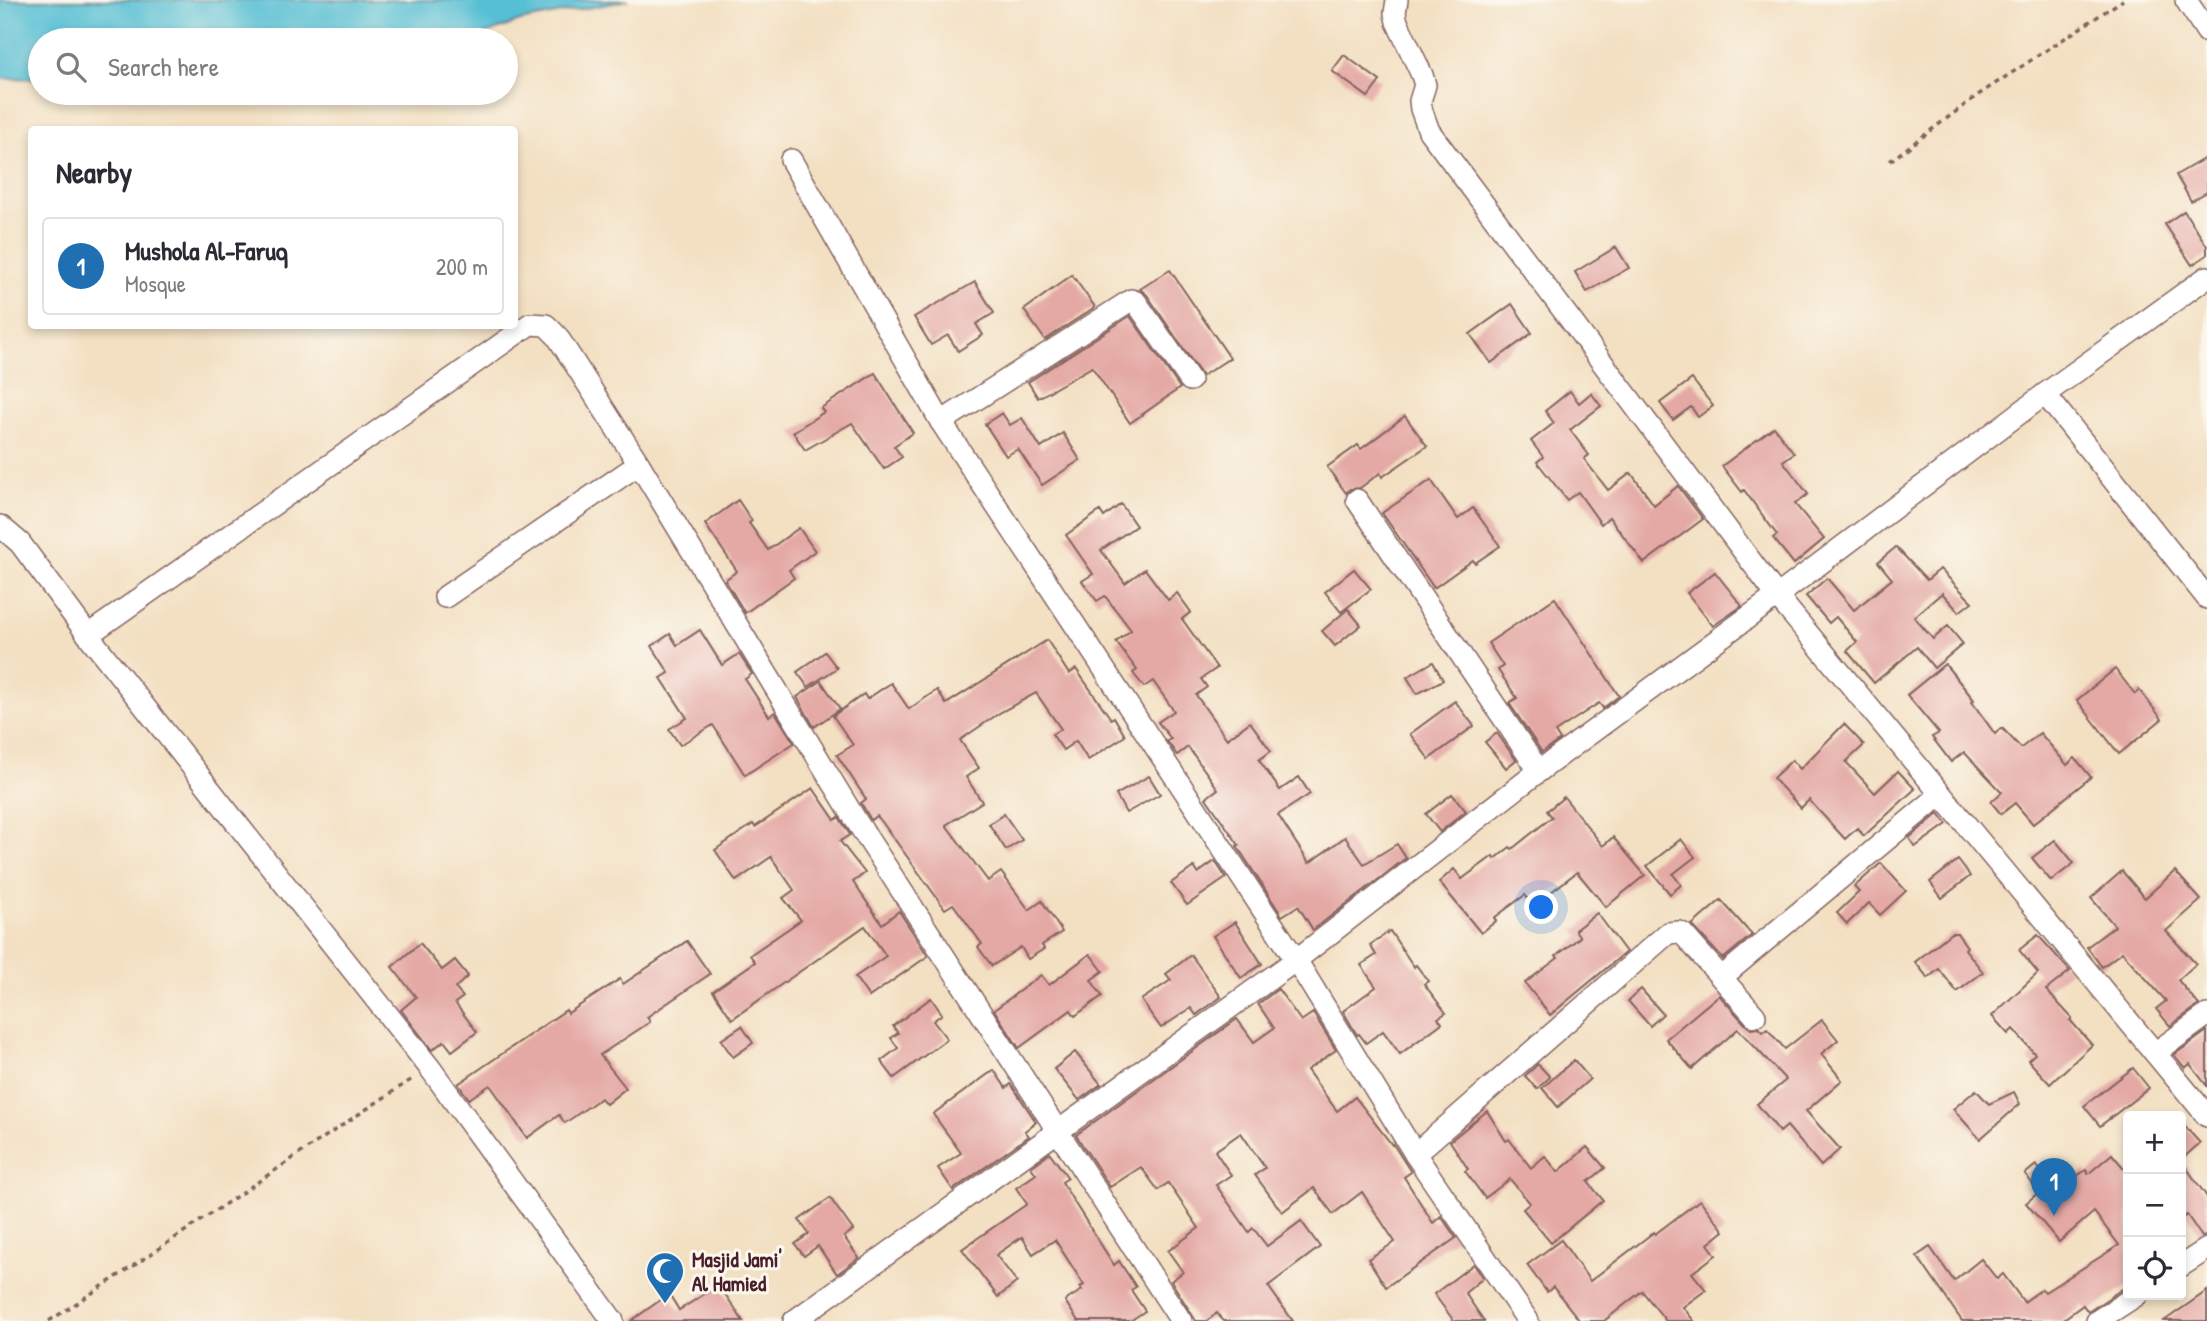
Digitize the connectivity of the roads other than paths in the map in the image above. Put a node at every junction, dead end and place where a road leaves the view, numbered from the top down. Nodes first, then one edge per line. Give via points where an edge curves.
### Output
1 (1397, 0) edge
2 (2186, 0) edge
3 (2207, 32) edge
4 (791, 160) dead end
5 (2207, 277) edge
6 (1191, 380) dead end
7 (2045, 394) junction
8 (941, 422) junction
9 (639, 464) junction
10 (1357, 500) dead end
11 (0, 526) edge
12 (1777, 596) junction
13 (445, 597) dead end
14 (2207, 598) edge
15 (89, 635) junction
16 (1539, 771) junction
17 (1940, 794) junction
18 (1296, 960) junction
19 (1722, 977) junction
20 (2207, 1015) edge
21 (1755, 1016) dead end
22 (2155, 1053) junction
23 (2207, 1116) edge
24 (1057, 1132) junction
25 (1415, 1154) junction
26 (2207, 1249) edge
27 (2186, 1263) edge
28 (2129, 1300) edge
29 (613, 1321) edge
30 (794, 1321) edge
31 (1181, 1321) edge
32 (1528, 1321) edge
33 (2097, 1321) edge

1 - 12 street via 1397,22 1425,85 1420,101 1429,131
2 - 3 street
4 - 8 street
5 - 7 street
6 - 8 street via 1136,302 1130,300
7 - 12 street
7 - 14 street
8 - 18 street
9 - 13 street
9 - 15 street via 552,328 530,324
9 - 24 street via 857,822
10 - 16 street
11 - 15 street via 20,543
12 - 16 street
12 - 17 street
15 - 29 street via 430,1068
16 - 18 street
17 - 19 street
17 - 22 street
18 - 24 street
18 - 25 street
19 - 21 street
19 - 25 street via 1683,934 1668,933
20 - 22 street
22 - 23 street
24 - 30 street
24 - 31 street
25 - 32 street
26 - 27 street
28 - 33 street

